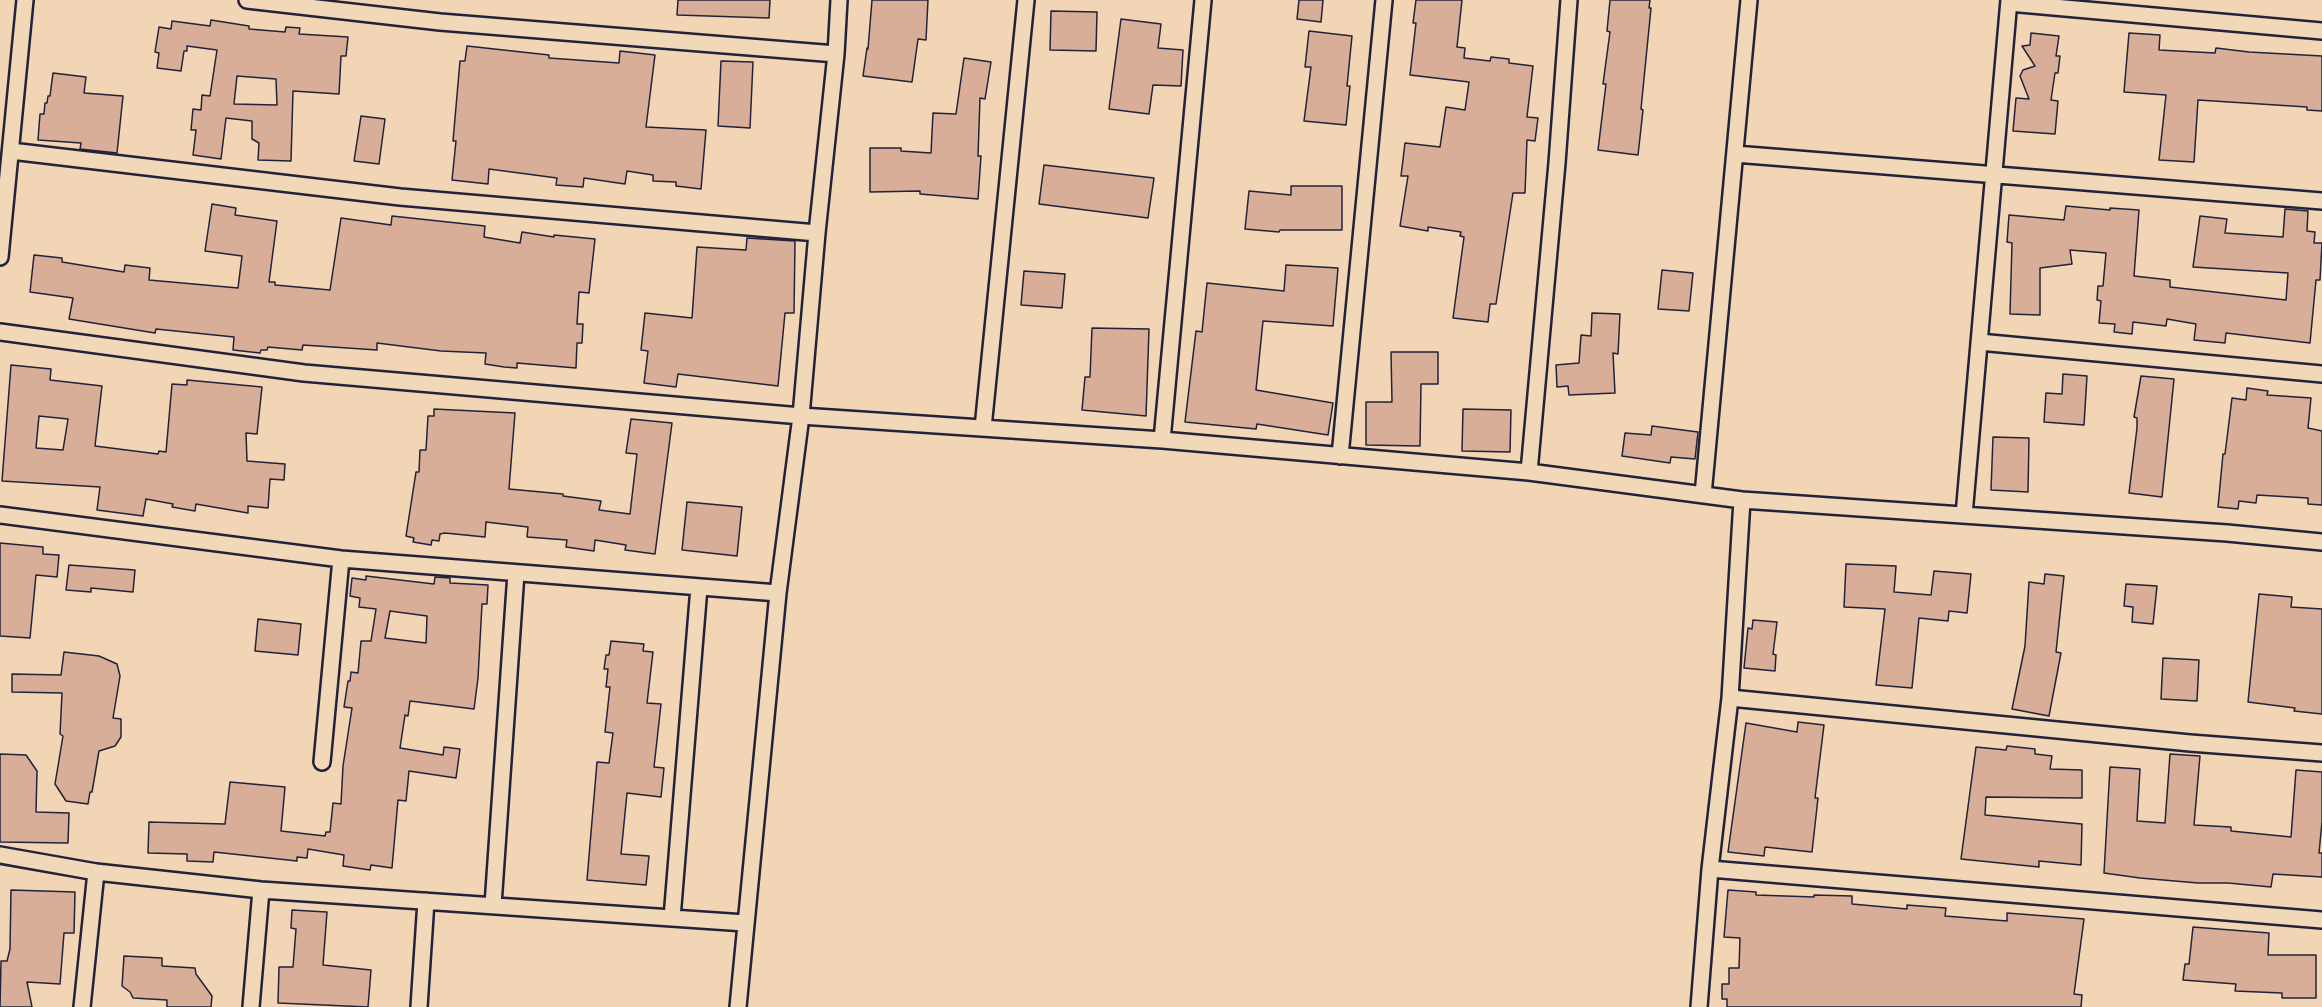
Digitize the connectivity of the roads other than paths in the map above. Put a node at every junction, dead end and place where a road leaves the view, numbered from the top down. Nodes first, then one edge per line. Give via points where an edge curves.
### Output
1 (25, 0) edge
2 (248, 0) edge
3 (839, 0) edge
4 (1026, 0) edge
5 (1203, 0) edge
6 (1384, 0) edge
7 (1569, 0) edge
8 (1749, 0) edge
9 (2009, 2) edge
10 (2322, 31) edge
11 (836, 54) junction
12 (11, 151) junction
13 (1735, 154) junction
14 (1994, 173) junction
15 (2322, 201) edge
16 (817, 233) junction
17 (0, 257) edge
18 (0, 332) edge
19 (1979, 342) junction
20 (2322, 374) edge
21 (801, 416) junction
22 (983, 428) junction
23 (1162, 440) junction
24 (1340, 456) junction
25 (1529, 472) junction
26 (1703, 495) junction
27 (1742, 500) junction
28 (0, 515) edge
29 (1964, 515) junction
30 (2322, 542) edge
31 (341, 559) junction
32 (516, 573) junction
33 (699, 587) junction
34 (778, 593) junction
35 (1730, 698) junction
36 (2322, 753) edge
37 (322, 762) dead end
38 (0, 855) edge
39 (1710, 869) junction
40 (96, 873) junction
41 (261, 890) junction
42 (426, 901) junction
43 (493, 905) junction
44 (672, 918) junction
45 (2322, 920) edge
46 (745, 923) junction
47 (82, 1007) edge
48 (251, 1007) edge
49 (419, 1007) edge
50 (738, 1007) edge
51 (1698, 1007) edge

1 - 12 street
2 - 11 street via 440,22
3 - 11 street
4 - 22 street
5 - 23 street
6 - 24 street
7 - 25 street
8 - 13 street
9 - 10 street
9 - 14 street
11 - 16 street
12 - 16 street via 400,197
12 - 17 street
13 - 14 street
13 - 26 street
14 - 15 street
14 - 19 street
16 - 21 street
18 - 21 street via 304,373
19 - 20 street
19 - 29 street
21 - 22 street
21 - 34 street
22 - 23 street
23 - 24 street
24 - 25 street
25 - 26 street
26 - 27 street
27 - 29 street
27 - 35 street
28 - 31 street
29 - 30 street
31 - 32 street
31 - 37 street
32 - 33 street
32 - 43 street
33 - 34 street
33 - 44 street
34 - 46 street
35 - 36 street
35 - 39 street
38 - 40 street
39 - 45 street
39 - 51 street
40 - 41 street
40 - 47 street
41 - 42 street
41 - 48 street
42 - 43 street
42 - 49 street
43 - 44 street
44 - 46 street
46 - 50 street

